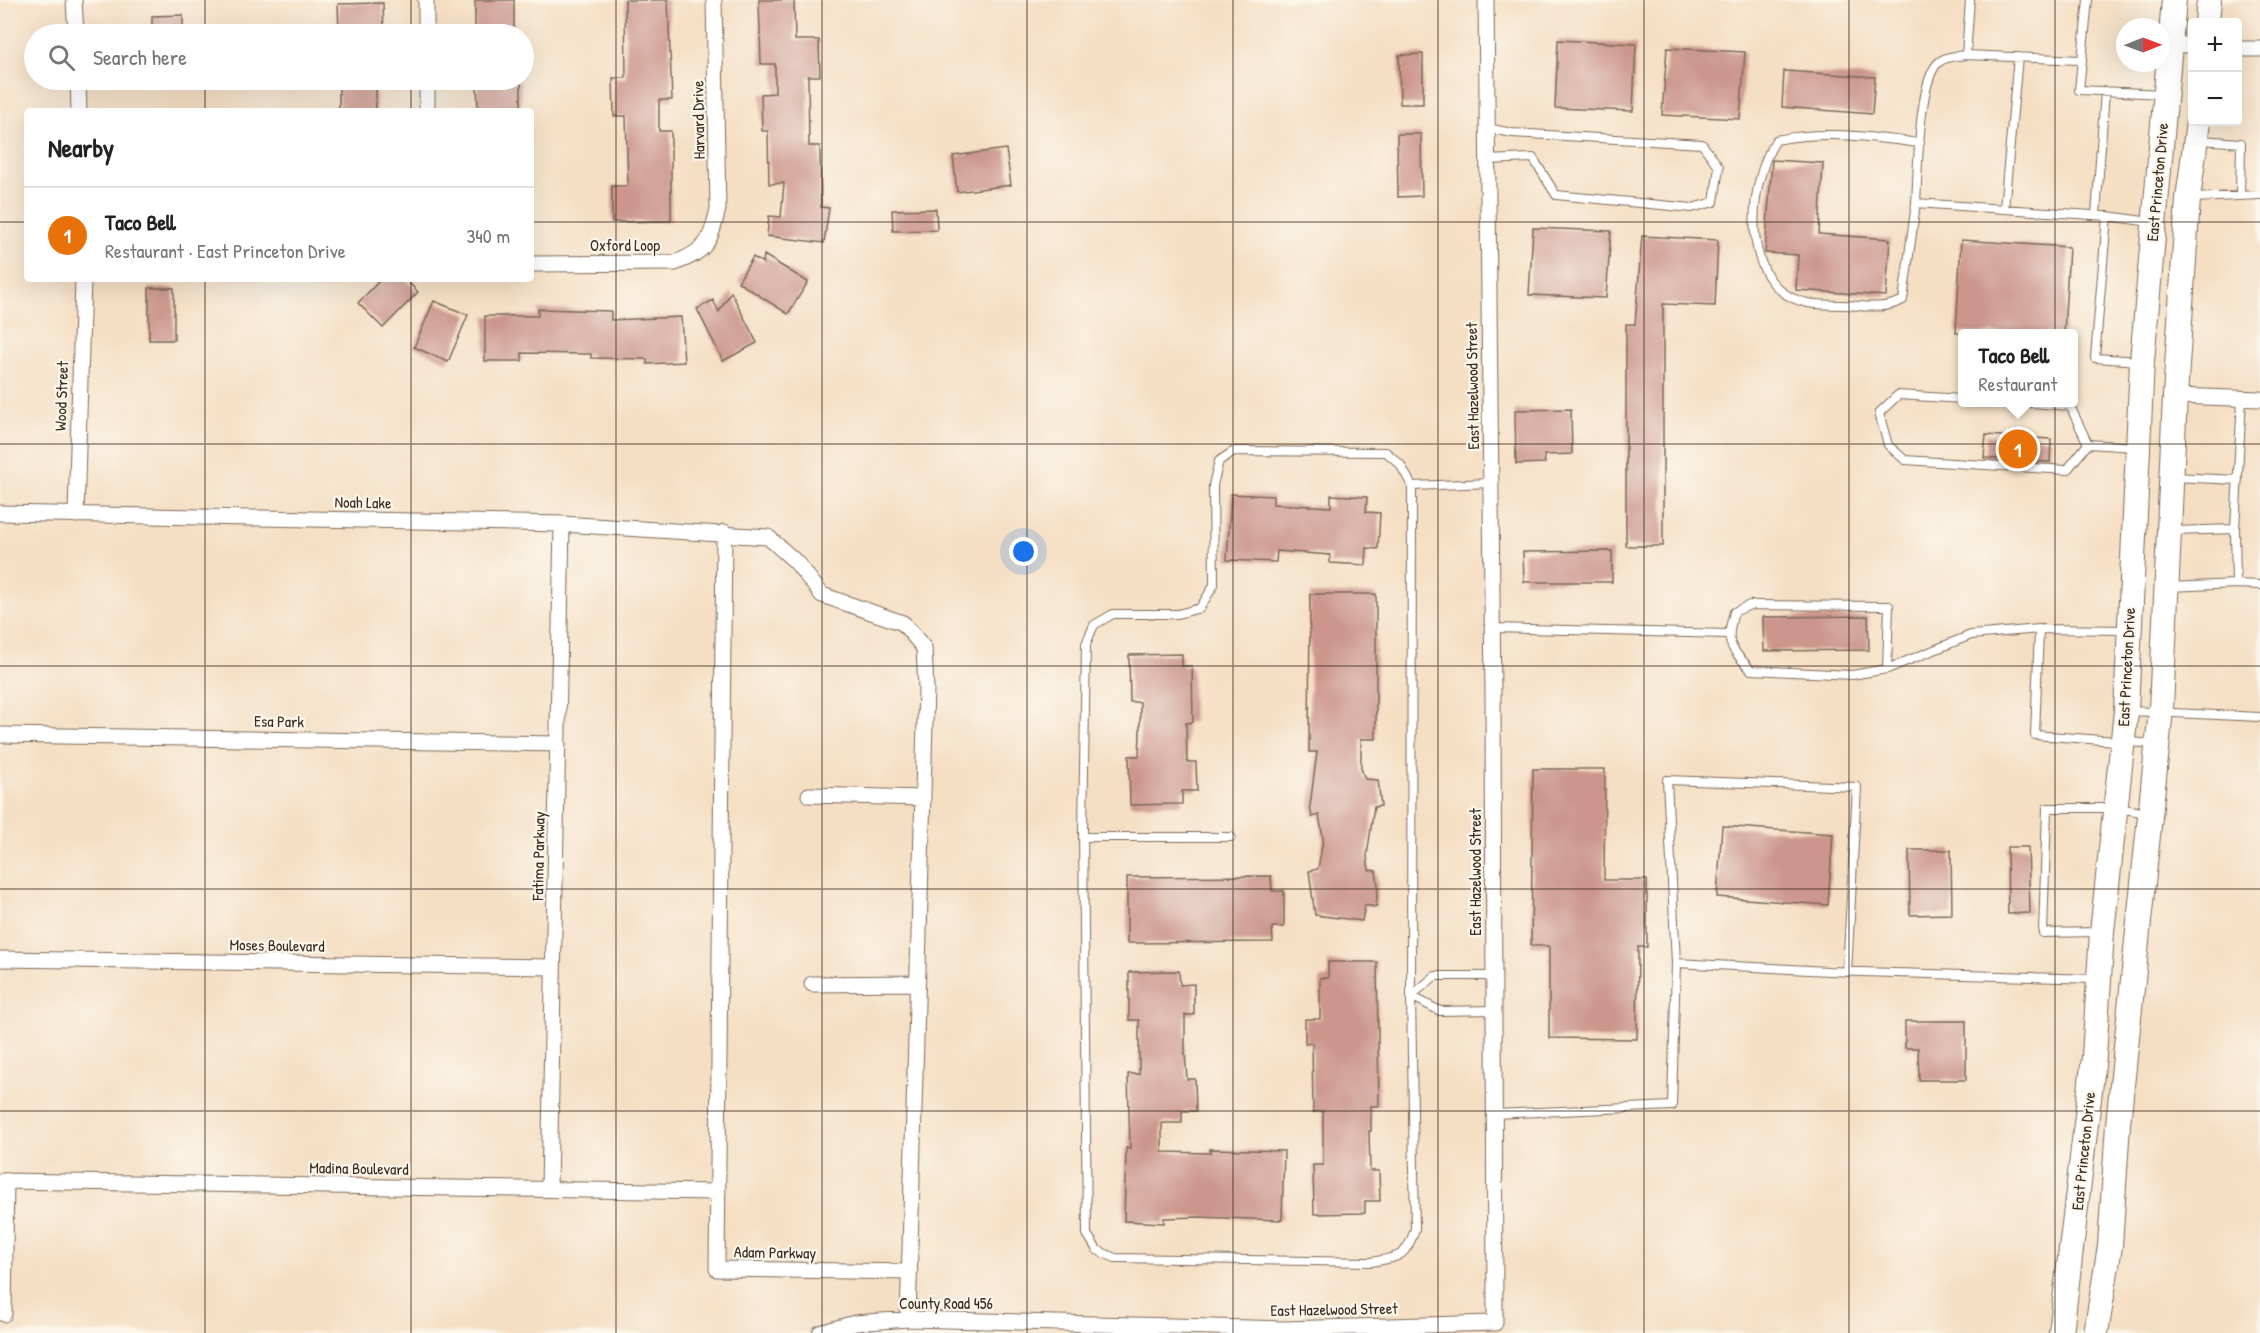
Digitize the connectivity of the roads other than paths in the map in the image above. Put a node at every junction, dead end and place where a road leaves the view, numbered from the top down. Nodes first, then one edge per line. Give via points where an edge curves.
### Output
1 (74, 0) edge
2 (426, 0) edge
3 (714, 0) edge
4 (1486, 0) edge
5 (1970, 0) edge
6 (2088, 0) edge
7 (2174, 0) edge
8 (2209, 0) edge
9 (2208, 18) edge
10 (75, 24) edge
11 (426, 24) edge
12 (2182, 45) edge
13 (2242, 49) edge
14 (2260, 49) edge
15 (1966, 55) junction
16 (2018, 57) junction
17 (2080, 60) junction
18 (78, 90) edge
19 (427, 90) edge
20 (2105, 91) junction
21 (2164, 94) junction
22 (79, 108) edge
23 (427, 108) edge
24 (1487, 128) junction
25 (2197, 131) edge
26 (1920, 143) junction
27 (1487, 160) junction
28 (2260, 195) edge
29 (2240, 196) junction
30 (2188, 199) junction
31 (1916, 203) junction
32 (2004, 209) junction
33 (2096, 216) junction
34 (2107, 216) junction
35 (2152, 223) junction
36 (711, 239) joint
37 (534, 264) edge
38 (83, 282) edge
39 (2142, 361) junction
40 (2175, 396) junction
41 (2242, 398) junction
42 (1958, 399) edge
43 (2260, 399) edge
44 (2070, 407) edge
45 (2088, 444) junction
46 (2139, 447) junction
47 (2172, 449) junction
48 (2171, 477) junction
49 (2238, 480) junction
50 (1491, 483) junction
51 (1412, 486) junction
52 (0, 513) edge
53 (76, 514) junction
54 (562, 524) junction
55 (2235, 529) junction
56 (2168, 531) junction
57 (724, 532) junction
58 (2236, 584) junction
59 (2260, 585) edge
60 (2165, 587) junction
61 (1492, 628) junction
62 (2038, 629) junction
63 (2128, 630) junction
64 (1728, 634) junction
65 (1887, 669) junction
66 (2161, 710) junction
67 (2126, 711) junction
68 (2260, 717) edge
69 (0, 735) edge
70 (2122, 741) junction
71 (558, 744) junction
72 (2157, 744) junction
73 (809, 795) dead end
74 (923, 798) junction
75 (2117, 808) junction
76 (2150, 814) junction
77 (1083, 837) junction
78 (1231, 837) dead end
79 (2102, 932) junction
80 (0, 959) edge
81 (1676, 963) junction
82 (553, 967) junction
83 (1847, 972) junction
84 (1494, 976) junction
85 (2098, 979) junction
86 (918, 983) junction
87 (812, 984) dead end
88 (1411, 996) junction
89 (1494, 1010) junction
90 (1494, 1114) junction
91 (3, 1181) edge
92 (549, 1189) junction
93 (718, 1192) junction
94 (910, 1272) junction
95 (4, 1314) dead end
96 (908, 1319) junction
97 (1074, 1323) joint
98 (1495, 1328) edge
99 (820, 1333) edge
100 (2061, 1333) edge
101 (2096, 1333) edge

1 - 10 street
2 - 11 street
3 - 36 street, Harvard Drive via 718,209
4 - 24 street, East Hazelwood Street
5 - 15 lane
6 - 17 lane
7 - 12 highway, East Princeton Drive
8 - 9 highway
12 - 21 highway, East Princeton Drive
13 - 14 street
15 - 16 lane
15 - 26 lane via 1948,57 1931,70 1924,93
16 - 17 lane
16 - 32 lane
17 - 20 lane via 2079,90
18 - 22 street
19 - 23 street
20 - 21 lane
20 - 33 lane
21 - 35 highway, East Princeton Drive
24 - 27 street, East Hazelwood Street
24 - 27 lane via 1512,133 1702,144 1719,167 1714,202 1692,208 1556,195 1533,158
25 - 29 lane via 2241,142
25 - 30 highway, East Princeton Drive
26 - 31 lane
26 - 31 lane via 1842,134 1804,134 1776,140 1765,157 1757,185 1755,235 1761,262 1771,281 1803,302 1889,307 1903,300
27 - 50 street, East Hazelwood Street
28 - 29 lane
29 - 30 lane
30 - 40 highway, East Princeton Drive
31 - 32 lane
32 - 33 lane
33 - 34 lane
34 - 35 lane
34 - 39 lane via 2095,358
35 - 39 highway, East Princeton Drive
36 - 37 street, Oxford Loop via 697,255 675,263
38 - 53 street, Wood Street
39 - 46 highway, East Princeton Drive
40 - 41 street
40 - 47 highway, East Princeton Drive
41 - 43 street
41 - 49 lane
42 - 45 lane via 1898,395 1879,413 1888,445 1905,460 2067,470
44 - 45 lane
45 - 46 lane
46 - 47 highway
46 - 63 highway, East Princeton Drive
47 - 48 highway, East Princeton Drive
48 - 49 lane
48 - 56 highway, East Princeton Drive
49 - 55 lane
50 - 51 lane
50 - 61 street, East Hazelwood Street
51 - 77 lane via 1400,464 1386,452 1234,451 1219,461 1213,485 1215,585 1200,608 1178,614 1113,614 1094,625 1086,644
51 - 88 lane
52 - 53 street, Noah Lake
53 - 54 street, Noah Lake
54 - 57 street, Noah Lake
54 - 71 street, Fatima Parkway
55 - 56 lane
55 - 58 lane
56 - 60 highway, East Princeton Drive
57 - 74 street, Noah Lake via 768,537 796,562 822,595 903,623 924,648
57 - 93 street
58 - 59 lane
58 - 60 lane
60 - 66 highway, East Princeton Drive
61 - 64 lane
61 - 84 street, East Hazelwood Street
62 - 63 lane
62 - 65 lane via 1971,635
62 - 70 lane via 2035,735
63 - 67 highway, East Princeton Drive
64 - 65 lane via 1729,646 1751,670 1852,675
64 - 65 lane via 1734,612 1750,605 1889,606
66 - 67 lane
66 - 68 lane
66 - 72 highway, East Princeton Drive
67 - 70 highway, East Princeton Drive
69 - 71 street, Esa Park
70 - 72 lane
70 - 75 highway, East Princeton Drive
71 - 82 street, Fatima Parkway
72 - 76 highway, East Princeton Drive
73 - 74 street
74 - 86 street, Noah Lake
75 - 76 lane
75 - 79 highway, East Princeton Drive
75 - 79 lane via 2047,808 2043,933
76 - 101 highway, East Princeton Drive via 2118,1124 2110,1246
77 - 78 lane
77 - 88 lane via 1087,1234 1097,1250 1114,1258 1371,1262 1399,1257 1409,1247 1415,1229
79 - 85 highway, East Princeton Drive
80 - 82 street, Moses Boulevard
81 - 83 lane
81 - 83 lane via 1667,780 1857,787
81 - 90 lane via 1672,1107
82 - 92 street, Fatima Parkway
83 - 85 lane
84 - 88 lane via 1435,976
84 - 89 street, East Hazelwood Street
85 - 100 highway, East Princeton Drive via 2094,1057
86 - 87 street
86 - 94 street, Noah Lake
88 - 89 lane via 1440,1011
89 - 90 street, East Hazelwood Street
90 - 98 street, East Hazelwood Street
91 - 92 street, Madina Boulevard
91 - 95 street
92 - 93 street, Madina Boulevard
93 - 94 street, Adam Parkway via 717,1269
94 - 96 street, Noah Lake
96 - 97 street, County Road 456
96 - 99 street, County Road 456 via 855,1323
97 - 98 street, East Hazelwood Street via 1284,1329

